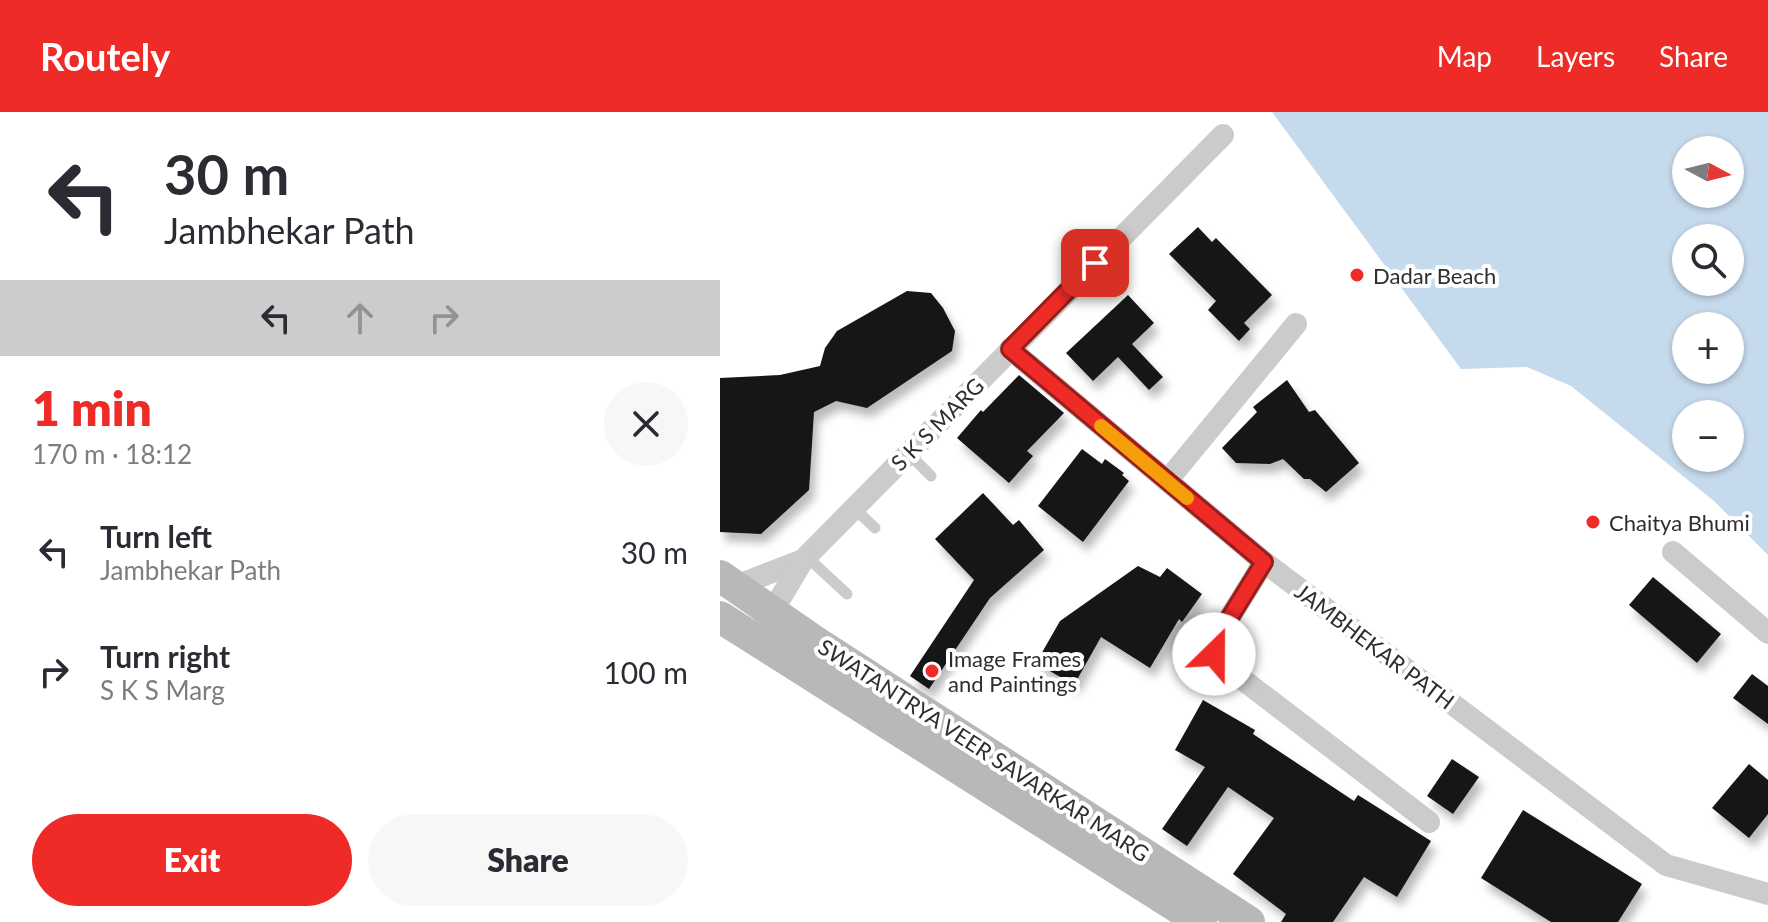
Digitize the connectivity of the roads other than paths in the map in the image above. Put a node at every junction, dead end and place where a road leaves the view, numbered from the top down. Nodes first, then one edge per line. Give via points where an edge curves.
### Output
1 (1223, 135) dead end
2 (1296, 324) dead end
3 (1010, 349) junction
4 (908, 453) junction
5 (931, 476) dead end
6 (1167, 481) junction
7 (854, 508) junction
8 (875, 528) dead end
9 (1673, 552) dead end
10 (804, 558) junction
11 (1264, 562) junction
12 (725, 585) edge
13 (847, 594) dead end
14 (772, 612) junction
15 (720, 617) edge
16 (1768, 633) edge
17 (750, 637) junction
18 (1429, 822) dead end
19 (1768, 894) edge
20 (1201, 922) edge
21 (1249, 922) edge

1 - 3 street, S K S MARG
2 - 6 street
3 - 4 street, S K S MARG
3 - 6 street, JAMBHEKAR PATH
4 - 5 lane
4 - 7 street, S K S MARG
6 - 11 street, JAMBHEKAR PATH
7 - 8 lane
7 - 10 street, S K S MARG
9 - 16 street
10 - 12 street, S K S MARG
10 - 13 lane
10 - 14 street
11 - 18 street via 1214,643 1214,654
11 - 19 street, JAMBHEKAR PATH via 1666,865
12 - 14 main road, SWATANTRYA VEER SAVARKAR MARG
14 - 17 street
14 - 21 main road, SWATANTRYA VEER SAVARKAR MARG
15 - 17 main road, SWATANTRYA VEER SAVARKAR MARG
17 - 20 main road, SWATANTRYA VEER SAVARKAR MARG via 855,703 947,771 1044,823

